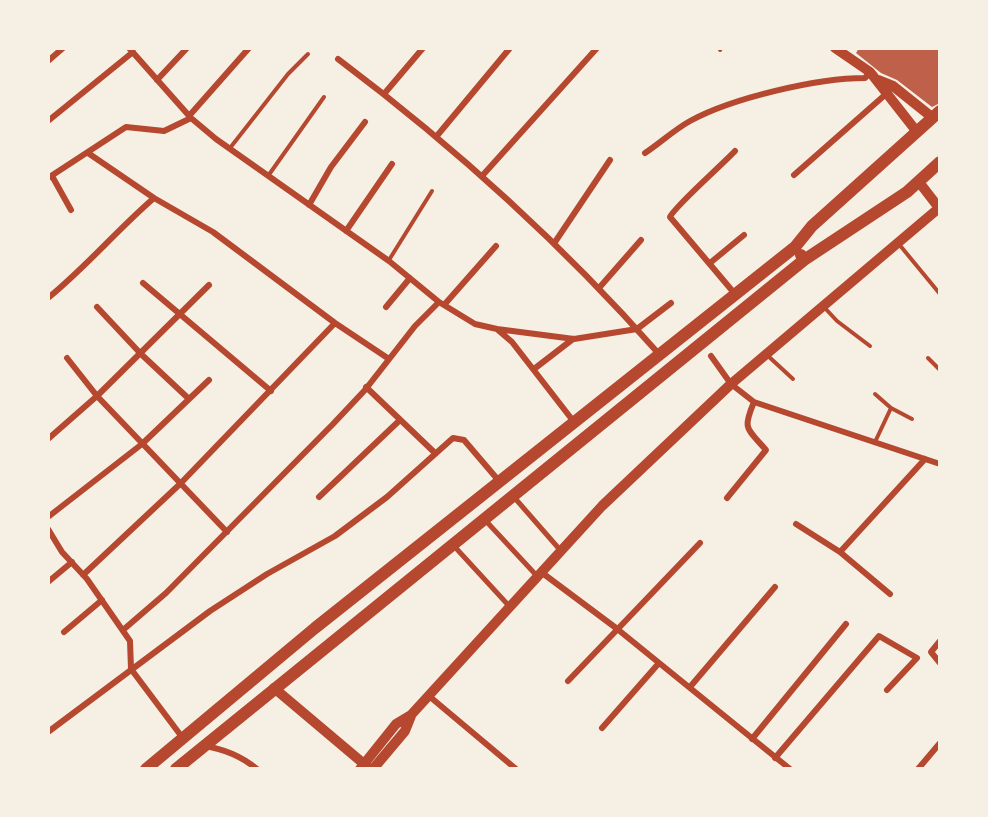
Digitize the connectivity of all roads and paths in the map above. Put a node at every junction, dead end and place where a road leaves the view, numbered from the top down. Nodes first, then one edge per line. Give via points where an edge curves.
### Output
1 (63, 48) edge
2 (187, 48) edge
3 (249, 48) edge
4 (423, 48) edge
5 (510, 48) edge
6 (597, 48) edge
7 (835, 48) edge
8 (131, 50) edge
9 (308, 54) dead end
10 (338, 59) dead end
11 (48, 61) edge
12 (874, 76) junction
13 (157, 80) junction
14 (384, 94) junction
15 (886, 94) junction
16 (324, 97) dead end
17 (936, 115) edge
18 (190, 117) junction
19 (48, 121) edge
20 (365, 122) dead end
21 (917, 132) junction
22 (436, 137) junction
23 (229, 149) junction
24 (735, 151) dead end
25 (88, 153) junction
26 (645, 153) dead end
27 (610, 160) dead end
28 (940, 162) edge
29 (392, 164) dead end
30 (794, 175) dead end
31 (268, 176) junction
32 (483, 176) junction
33 (50, 177) edge
34 (918, 182) junction
35 (432, 191) dead end
36 (154, 198) junction
37 (309, 205) junction
38 (939, 209) edge
39 (71, 210) dead end
40 (346, 231) junction
41 (744, 235) dead end
42 (641, 240) dead end
43 (555, 242) junction
44 (898, 242) junction
45 (495, 246) dead end
46 (795, 247) junction
47 (804, 260) junction
48 (388, 261) junction
49 (710, 263) junction
50 (761, 273) junction
51 (410, 278) junction
52 (143, 284) dead end
53 (208, 285) dead end
54 (772, 287) junction
55 (599, 288) junction
56 (735, 294) junction
57 (940, 294) edge
58 (48, 298) edge
59 (441, 303) junction
60 (671, 303) dead end
61 (823, 305) junction
62 (97, 307) dead end
63 (386, 307) dead end
64 (180, 315) junction
65 (335, 323) junction
66 (497, 329) junction
67 (637, 329) junction
68 (574, 339) junction
69 (870, 346) dead end
70 (141, 354) junction
71 (659, 354) junction
72 (766, 354) junction
73 (711, 356) dead end
74 (66, 358) dead end
75 (928, 358) dead end
76 (389, 360) junction
77 (534, 369) junction
78 (940, 370) edge
79 (793, 379) dead end
80 (209, 380) dead end
81 (731, 384) junction
82 (366, 387) junction
83 (271, 391) junction
84 (875, 394) dead end
85 (97, 396) junction
86 (189, 399) junction
87 (754, 402) junction
88 (891, 408) junction
89 (912, 419) dead end
90 (400, 420) junction
91 (574, 422) junction
92 (48, 439) edge
93 (875, 443) junction
94 (142, 444) junction
95 (435, 453) junction
96 (925, 459) junction
97 (940, 464) edge
98 (499, 481) junction
99 (180, 484) junction
100 (319, 496) dead end
101 (513, 496) junction
102 (727, 498) dead end
103 (48, 517) edge
104 (484, 519) junction
105 (796, 524) dead end
106 (48, 529) edge
107 (227, 532) junction
108 (700, 543) dead end
109 (452, 544) junction
110 (561, 551) junction
111 (840, 552) junction
112 (72, 562) junction
113 (539, 574) junction
114 (83, 575) junction
115 (48, 582) edge
116 (775, 587) dead end
117 (890, 594) dead end
118 (102, 600) junction
119 (510, 607) junction
120 (846, 624) dead end
121 (616, 628) junction
122 (123, 630) junction
123 (64, 632) dead end
124 (940, 640) edge
125 (659, 663) junction
126 (940, 663) edge
127 (131, 669) junction
128 (568, 681) dead end
129 (690, 687) junction
130 (274, 688) junction
131 (887, 690) dead end
132 (429, 696) junction
133 (602, 728) dead end
134 (48, 732) edge
135 (182, 737) junction
136 (752, 739) junction
137 (940, 743) edge
138 (203, 746) junction
139 (775, 758) junction
140 (367, 768) edge
141 (146, 769) edge
142 (176, 769) edge
143 (258, 769) edge
144 (516, 769) edge
145 (790, 769) edge
146 (918, 769) edge

1 - 11 street
2 - 13 street
3 - 18 street
4 - 14 street
5 - 22 street
6 - 32 street
7 - 12 main road
8 - 13 street
8 - 19 street
9 - 23 lane
10 - 14 street
12 - 15 main road
12 - 17 main road
12 - 26 street via 820,82 729,104 690,121
13 - 18 street
14 - 22 street
15 - 21 main road
15 - 30 street
16 - 31 lane
17 - 21 main road
18 - 23 street
18 - 25 street via 164,131 126,127
20 - 37 street via 331,167
21 - 46 main road via 812,226
22 - 32 street
23 - 31 street
24 - 49 street via 676,205 670,217
25 - 33 street
25 - 36 street
27 - 43 street
28 - 34 main road
29 - 40 street
31 - 37 street
32 - 43 street
33 - 39 street
34 - 38 main road
34 - 47 main road
35 - 48 lane
36 - 58 street
36 - 65 street via 213,232
37 - 40 street
38 - 44 main road
40 - 48 street
41 - 49 street
42 - 55 street
43 - 55 street
44 - 57 lane
44 - 61 main road
45 - 59 street
46 - 47 main road
46 - 50 main road
47 - 54 main road
48 - 51 street
49 - 56 street
50 - 54 main road
50 - 56 main road
51 - 59 street
51 - 63 street
52 - 64 street
53 - 64 street
54 - 101 main road
55 - 67 street
56 - 71 main road
59 - 66 street via 475,324
59 - 76 street via 415,326
60 - 67 street
61 - 69 lane
61 - 72 main road
62 - 70 street
64 - 70 street
64 - 83 street
65 - 76 street
65 - 83 street
66 - 68 street
66 - 77 street
67 - 68 street
67 - 71 street
68 - 77 street
70 - 85 street
70 - 86 street
71 - 91 main road
72 - 79 lane
72 - 81 main road
73 - 81 street
74 - 85 street
75 - 78 lane
76 - 82 street
77 - 91 street
80 - 86 street
81 - 87 street
81 - 110 main road via 602,506
82 - 90 street
82 - 107 street
83 - 99 street
84 - 88 lane
85 - 92 street
85 - 94 street
86 - 94 street
87 - 93 street
87 - 102 street via 747,426 766,450
88 - 89 lane
88 - 93 lane
90 - 95 street
90 - 100 street
91 - 98 main road
93 - 96 street
94 - 99 street
94 - 103 street
95 - 98 street via 453,438 464,440
95 - 127 street via 387,497 335,536 210,611
96 - 97 street
96 - 111 street
98 - 135 main road
99 - 107 street
99 - 114 street
101 - 104 main road
101 - 110 street
104 - 109 main road
104 - 113 street
105 - 111 street
106 - 112 street
107 - 122 street
108 - 121 street
109 - 119 street
109 - 130 main road
110 - 113 main road
111 - 117 street
112 - 114 street
112 - 115 street
113 - 119 main road
113 - 121 street
114 - 118 street
116 - 129 street
118 - 122 street
118 - 123 street
119 - 132 main road
120 - 136 street
121 - 125 street
121 - 128 street
122 - 127 street via 130,641
124 - 126 street via 932,651
125 - 129 street
125 - 133 street
127 - 134 street
127 - 135 street
129 - 136 street
130 - 138 main road
130 - 140 main road
131 - 139 street via 917,658 879,636
132 - 140 main road via 396,724
132 - 144 street
135 - 141 main road
136 - 139 street
137 - 146 street
138 - 142 main road
138 - 143 street via 223,749
139 - 145 street

